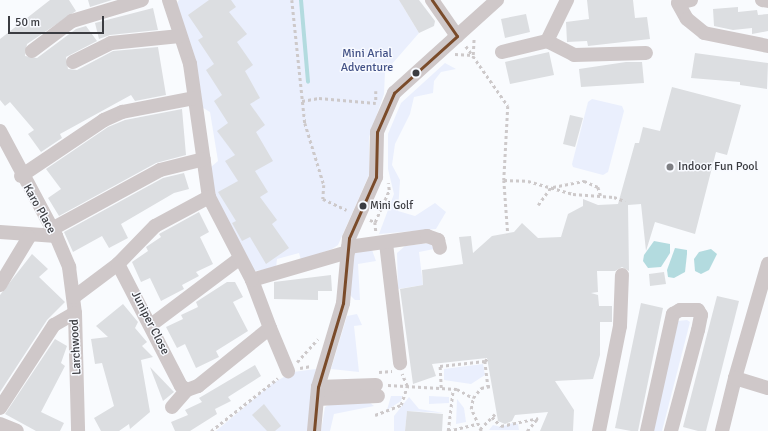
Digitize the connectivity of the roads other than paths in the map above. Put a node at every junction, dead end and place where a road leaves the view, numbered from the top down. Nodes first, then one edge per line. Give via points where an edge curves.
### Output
1 (142, 0) edge
2 (169, 0) edge
3 (432, 0) edge
4 (497, 0) edge
5 (567, 0) edge
6 (762, 0) edge
7 (682, 1) edge
8 (768, 1) edge
9 (180, 36) junction
10 (461, 40) junction
11 (547, 41) junction
12 (768, 46) edge
13 (32, 51) dead end
14 (502, 52) dead end
15 (646, 53) dead end
16 (74, 62) dead end
17 (194, 98) junction
18 (0, 131) edge
19 (204, 159) junction
20 (21, 176) junction
21 (209, 197) junction
22 (0, 232) edge
23 (54, 233) junction
24 (29, 236) junction
25 (386, 243) junction
26 (440, 248) dead end
27 (348, 249) junction
28 (239, 259) junction
29 (118, 264) junction
30 (768, 264) edge
31 (622, 275) dead end
32 (252, 280) junction
33 (0, 285) edge
34 (74, 297) junction
35 (75, 313) junction
36 (151, 325) junction
37 (270, 328) junction
38 (400, 362) dead end
39 (288, 371) road end
40 (735, 378) junction
41 (768, 388) edge
42 (187, 390) junction
43 (377, 390) road end
44 (318, 393) junction
45 (172, 407) dead end
46 (0, 408) edge
47 (0, 424) edge
48 (17, 431) edge
49 (78, 431) edge
50 (314, 431) edge
51 (599, 431) edge
52 (648, 431) edge
53 (671, 431) edge
54 (722, 431) edge

1 - 13 lane via 72,20
2 - 9 lane
3 - 10 lane
4 - 10 lane
5 - 11 lane
6 - 8 lane
7 - 12 lane via 687,19 704,34
9 - 16 lane via 111,44
9 - 17 lane via 190,64
10 - 27 lane via 394,93 377,132 376,177 358,215
11 - 14 lane
11 - 15 lane via 574,55
17 - 19 lane
17 - 20 lane via 122,112 104,120
18 - 20 lane, Karo Place
19 - 21 lane
19 - 23 lane via 160,170
20 - 23 lane, Karo Place
21 - 28 lane
21 - 29 lane via 155,226
22 - 24 lane, Karo Place
23 - 24 lane, Karo Place
23 - 34 lane via 70,267
24 - 33 lane
25 - 26 lane via 433,237
25 - 27 lane
25 - 38 lane
27 - 32 lane
27 - 44 lane via 343,303
28 - 32 lane
28 - 36 lane
29 - 34 lane
29 - 36 lane, Juniper Close
30 - 40 lane
31 - 51 lane via 620,326
32 - 37 lane
34 - 35 lane
35 - 46 lane, Larchwood via 54,325
35 - 49 lane, Larchwood
36 - 42 lane, Juniper Close via 181,386
37 - 39 lane
37 - 42 lane via 198,386
40 - 41 lane
40 - 54 lane
42 - 45 lane
43 - 44 lane
44 - 50 lane
47 - 48 lane
52 - 53 lane via 672,314 680,310 698,310 701,315 698,330

